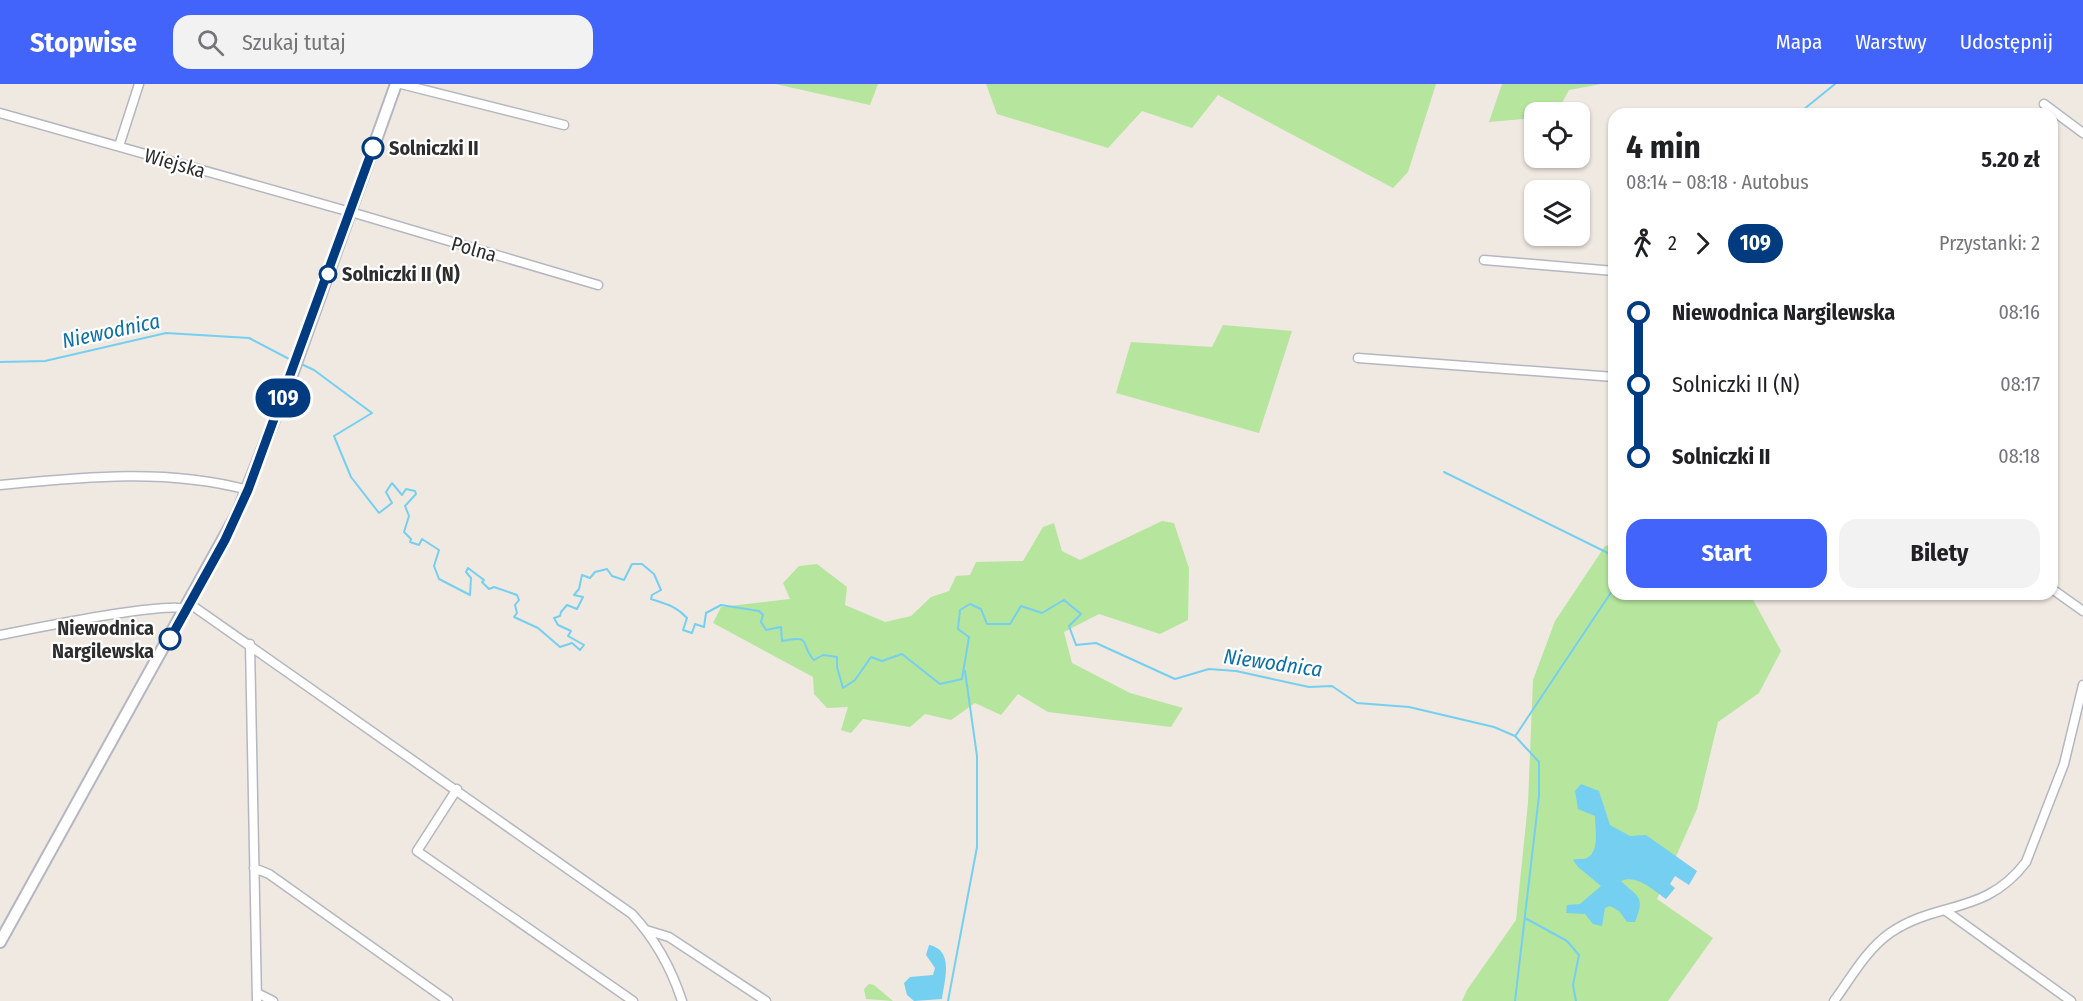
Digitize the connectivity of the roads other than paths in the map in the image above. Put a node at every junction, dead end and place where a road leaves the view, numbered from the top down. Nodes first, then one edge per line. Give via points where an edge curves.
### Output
1 (140, 84) edge
2 (398, 84) edge
3 (2044, 104) dead end
4 (2050, 108) edge
5 (0, 113) edge
6 (2058, 113) edge
7 (564, 125) dead end
8 (2081, 128) edge
9 (119, 147) junction
10 (350, 213) junction
11 (1484, 260) dead end
12 (1608, 270) edge
13 (598, 285) dead end
14 (1359, 358) dead end
15 (1608, 377) edge
16 (0, 485) edge
17 (248, 490) junction
18 (2058, 593) edge
19 (188, 607) junction
20 (2083, 610) edge
21 (0, 635) edge
22 (250, 644) junction
23 (2083, 685) edge
24 (457, 789) junction
25 (255, 868) junction
26 (1946, 911) junction
27 (646, 930) junction
28 (0, 942) edge
29 (257, 997) edge
30 (273, 1001) edge
31 (448, 1001) edge
32 (633, 1001) edge
33 (682, 1001) edge
34 (766, 1001) edge
35 (1834, 1001) edge
36 (2071, 1001) edge

1 - 9 street
2 - 7 street
2 - 10 street
3 - 4 street
5 - 9 street, Wiejska
6 - 8 street
9 - 10 street, Wiejska
10 - 13 street, Polna
10 - 17 street
11 - 12 street
14 - 15 street
16 - 17 street via 138,477 194,480
17 - 19 street
18 - 20 street
19 - 21 street via 152,609
19 - 22 street
19 - 28 street
22 - 24 street
22 - 25 street
23 - 26 street via 2064,764 2026,862 1992,896
24 - 27 street via 611,897
24 - 32 street via 417,851
25 - 29 street
25 - 31 street via 269,874
26 - 35 street via 1913,922 1880,941
26 - 36 street
27 - 33 street via 670,968
27 - 34 street via 669,937
29 - 30 street

